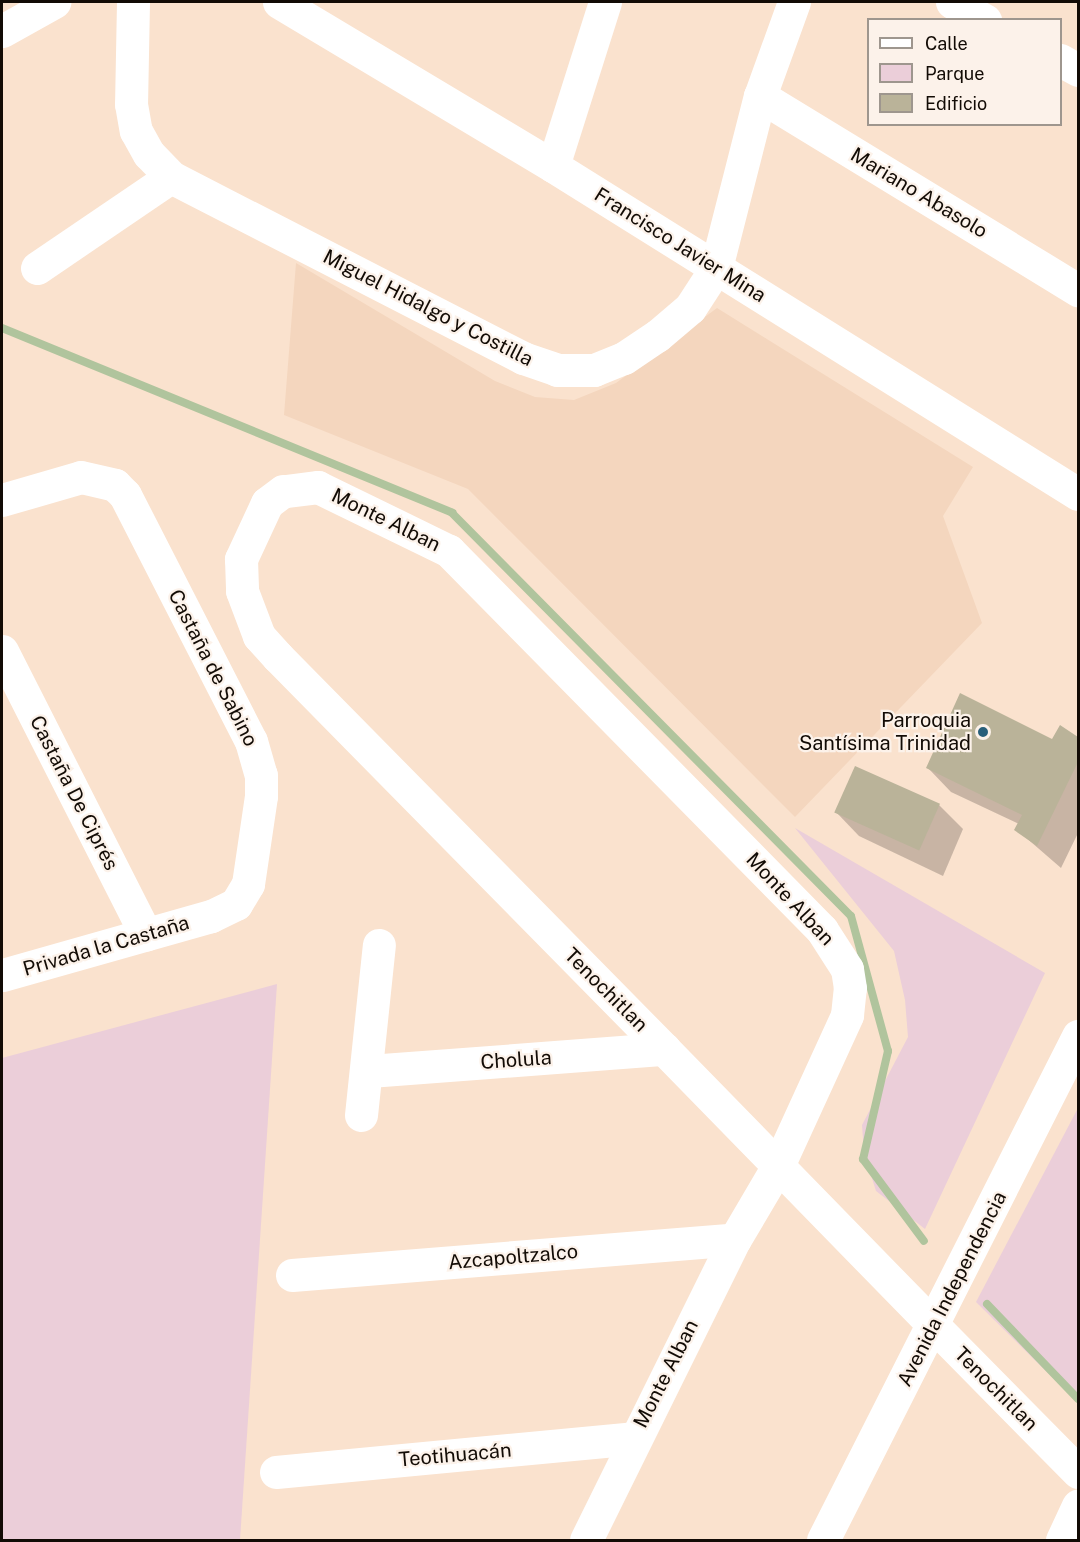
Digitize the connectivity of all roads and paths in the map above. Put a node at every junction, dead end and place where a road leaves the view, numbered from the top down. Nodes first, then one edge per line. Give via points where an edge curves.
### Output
1 (54, 2) edge
2 (133, 2) edge
3 (279, 2) edge
4 (605, 2) edge
5 (794, 2) edge
6 (952, 2) edge
7 (981, 18) edge
8 (2, 31) edge
9 (1062, 61) edge
10 (1078, 70) edge
11 (760, 96) junction
12 (553, 166) junction
13 (171, 177) junction
14 (37, 268) dead end
15 (716, 268) junction
16 (1078, 290) edge
17 (299, 486) joint
18 (1078, 494) edge
19 (2, 500) edge
20 (2, 651) edge
21 (211, 916) joint
22 (146, 935) junction
23 (379, 945) dead end
24 (2, 975) edge
25 (1078, 1036) edge
26 (664, 1049) junction
27 (369, 1071) junction
28 (361, 1115) dead end
29 (778, 1166) junction
30 (735, 1239) junction
31 (292, 1275) dead end
32 (940, 1314) junction
33 (633, 1438) junction
34 (276, 1472) dead end
35 (1078, 1472) edge
36 (1078, 1506) edge
37 (586, 1540) edge
38 (823, 1540) edge
39 (1062, 1540) edge

1 - 8 street
2 - 13 street, Miguel Hidalgo y Costilla via 131,104 136,131 149,154
3 - 12 street, Francisco Javier Mina
4 - 12 street
5 - 11 street, Miguel Hidalgo y Costilla
6 - 7 street
9 - 10 street
11 - 15 street, Miguel Hidalgo y Costilla
11 - 16 street, Mariano Abasolo
12 - 15 street, Francisco Javier Mina
13 - 14 street
13 - 15 street, Miguel Hidalgo y Costilla via 523,358 557,370 594,370 624,358 690,308
15 - 18 street, Francisco Javier Mina
17 - 26 street, Tenochitlan via 283,490 267,503 242,559 242,591 259,636
17 - 29 street, Monte Alban via 318,488 449,550 814,921 838,950 850,988 847,1015
19 - 21 street, Castaña de Sabino via 81,477 115,485 125,495 257,756 261,796 248,884 236,903
20 - 22 street, Castaña De Ciprés
21 - 22 street, Privada la Castaña
22 - 24 street, Privada la Castaña
23 - 27 street
25 - 32 street, Avenida Independencia
26 - 27 street, Cholula
26 - 29 street, Tenochitlan
27 - 28 street
29 - 30 street, Monte Alban
29 - 32 street, Tenochitlan
30 - 31 street, Azcapoltzalco
30 - 33 street, Monte Alban
32 - 35 street, Tenochitlan
32 - 38 street, Avenida Independencia
33 - 34 street, Teotihuacán
33 - 37 street, Monte Alban
36 - 39 street

